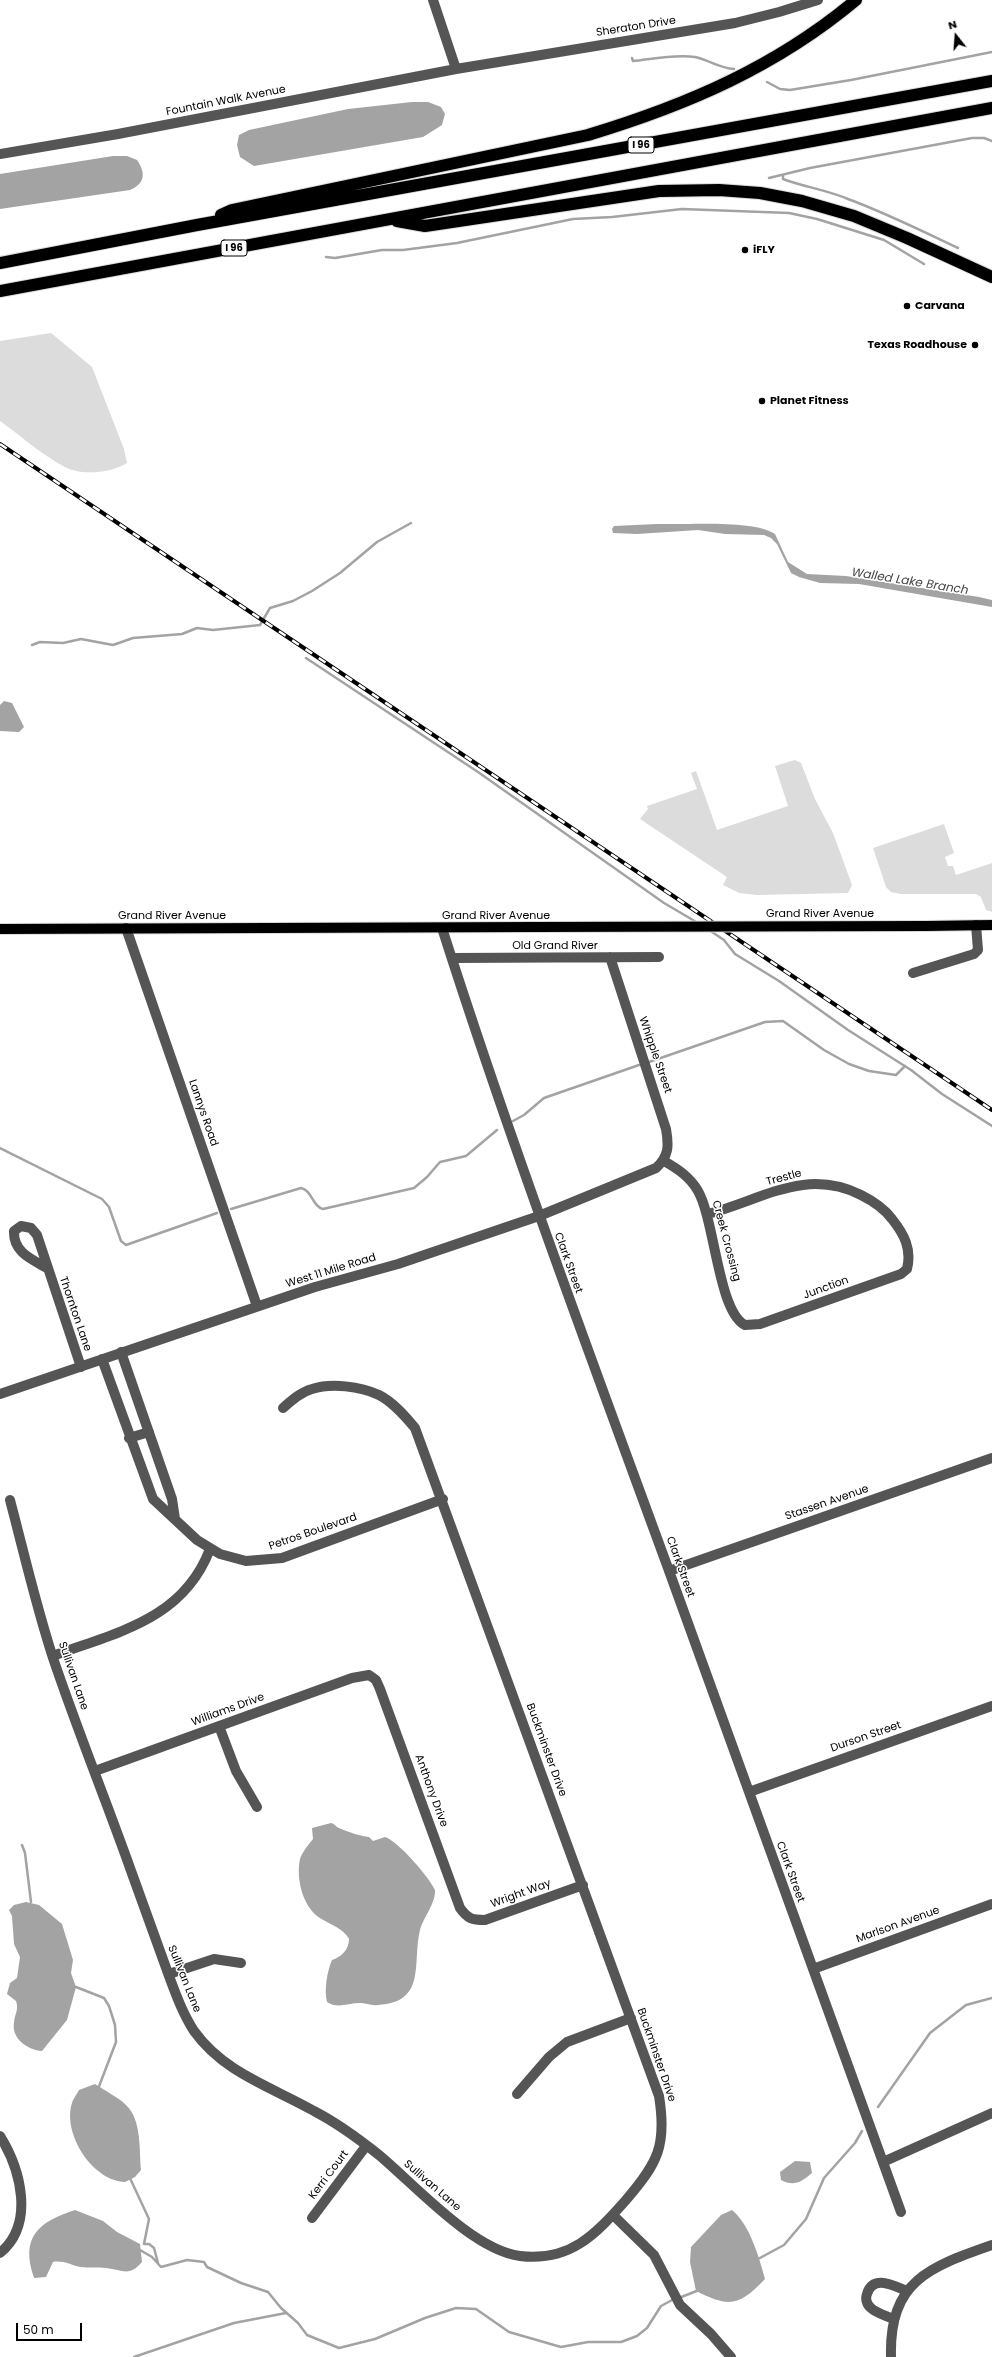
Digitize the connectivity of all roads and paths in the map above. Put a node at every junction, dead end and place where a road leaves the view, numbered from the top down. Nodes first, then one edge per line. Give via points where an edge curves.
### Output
1 (433, 0) edge
2 (818, 0) edge
3 (856, 0) edge
4 (456, 69) junction
5 (992, 81) edge
6 (992, 108) edge
7 (0, 154) edge
8 (388, 220) junction
9 (197, 225) junction
10 (0, 263) edge
11 (992, 277) edge
12 (0, 291) edge
13 (976, 925) junction
14 (992, 925) edge
15 (126, 928) junction
16 (442, 928) junction
17 (0, 929) edge
18 (610, 957) junction
19 (659, 957) dead end
20 (452, 958) junction
21 (913, 973) dead end
22 (664, 1161) junction
23 (708, 1214) junction
24 (539, 1216) junction
25 (909, 1253) joint
26 (47, 1268) dead end
27 (257, 1306) junction
28 (737, 1319) joint
29 (121, 1352) junction
30 (102, 1359) junction
31 (81, 1366) junction
32 (0, 1394) edge
33 (284, 1408) dead end
34 (149, 1432) junction
35 (130, 1438) junction
36 (992, 1458) edge
37 (442, 1499) junction
38 (10, 1500) dead end
39 (175, 1519) junction
40 (210, 1549) junction
41 (669, 1571) junction
42 (53, 1656) junction
43 (369, 1675) joint
44 (992, 1706) edge
45 (219, 1726) junction
46 (95, 1771) junction
47 (749, 1792) junction
48 (257, 1807) dead end
49 (583, 1885) junction
50 (992, 1904) edge
51 (467, 1918) joint
52 (241, 1963) dead end
53 (813, 1969) junction
54 (168, 1974) junction
55 (631, 2018) junction
56 (517, 2094) dead end
57 (992, 2113) edge
58 (0, 2136) edge
59 (366, 2146) junction
60 (883, 2162) junction
61 (901, 2212) dead end
62 (613, 2215) junction
63 (312, 2218) dead end
64 (992, 2245) edge
65 (0, 2253) edge
66 (907, 2291) junction
67 (893, 2319) junction
68 (731, 2357) edge
69 (891, 2357) edge

1 - 4 street
2 - 4 street, Sheraton Drive via 735,23
3 - 9 highway via 807,38 749,73 643,118 588,135 232,210
4 - 7 street, Fountain Walk Avenue
5 - 9 highway, I 96
6 - 8 highway, I 96
8 - 11 highway via 425,226 659,191 719,190 802,201 854,216
8 - 12 highway, I 96
9 - 10 highway, I 96
13 - 14 main road, Grand River Avenue
13 - 16 main road, Grand River Avenue, bridge
13 - 21 street via 978,950 974,954
15 - 16 main road, Grand River Avenue
15 - 17 main road, Grand River Avenue
15 - 27 street, Lannys Road
16 - 20 street, Clark Street
18 - 19 street, Old Grand River
18 - 20 street, Old Grand River
18 - 22 street, Whipple Street via 666,1129 668,1154
20 - 24 street, Clark Street via 478,1042
22 - 23 street, Creek Crossing via 690,1180
22 - 24 street, West 11 Mile Road via 656,1168
23 - 25 street, Trestle via 804,1183 826,1184 851,1190 873,1201 888,1213 905,1238
23 - 28 street, Creek Crossing via 717,1262 733,1314
24 - 27 street, West 11 Mile Road via 398,1264
24 - 41 street, Clark Street
25 - 28 street, Junction via 907,1269 901,1274 760,1324 745,1325
26 - 31 street, Thornton Lane
27 - 29 street, West 11 Mile Road
29 - 30 street, West 11 Mile Road
29 - 34 street
30 - 31 street, West 11 Mile Road
30 - 35 street, Petros Boulevard
31 - 32 street, West 11 Mile Road
33 - 37 street, Buckminster Drive via 298,1396 312,1389 334,1385 379,1395 393,1404 415,1428
34 - 35 street
34 - 39 street via 172,1500
35 - 39 street, Petros Boulevard via 153,1499
36 - 41 street, Stassen Avenue
37 - 40 street, Petros Boulevard via 282,1558 246,1561
37 - 49 street, Buckminster Drive
38 - 42 street, Sullivan Lane
39 - 40 street, Petros Boulevard
40 - 42 street via 192,1583 169,1607 137,1625
41 - 47 street, Clark Street
42 - 46 street, Sullivan Lane
43 - 45 street, Williams Drive via 356,1676
43 - 51 street, Anthony Drive via 376,1680 380,1689 460,1908
44 - 47 street, Durson Street
45 - 46 street, Williams Drive
45 - 48 street via 236,1771
46 - 54 street, Sullivan Lane
47 - 53 street, Clark Street
49 - 51 street, Wright Way via 485,1920
49 - 55 street, Buckminster Drive
50 - 53 street, Marlson Avenue
52 - 54 street via 214,1959
53 - 60 street, Clark Street
54 - 59 street, Sullivan Lane via 184,2014 195,2032 224,2062 247,2077 317,2112
55 - 56 street via 567,2042 549,2057
55 - 62 street, Buckminster Drive via 659,2096 662,2131 653,2166
57 - 60 street
58 - 65 street via 11,2156 19,2180 22,2208 15,2237
59 - 62 street, Sullivan Lane via 457,2224 488,2246 518,2256 546,2256 573,2249 587,2241
59 - 63 street, Kerri Court
60 - 61 street, Clark Street
62 - 68 street via 654,2255 680,2304
64 - 66 street via 944,2262
66 - 67 street
66 - 67 street via 878,2282 870,2287 866,2302 871,2309
67 - 69 street

